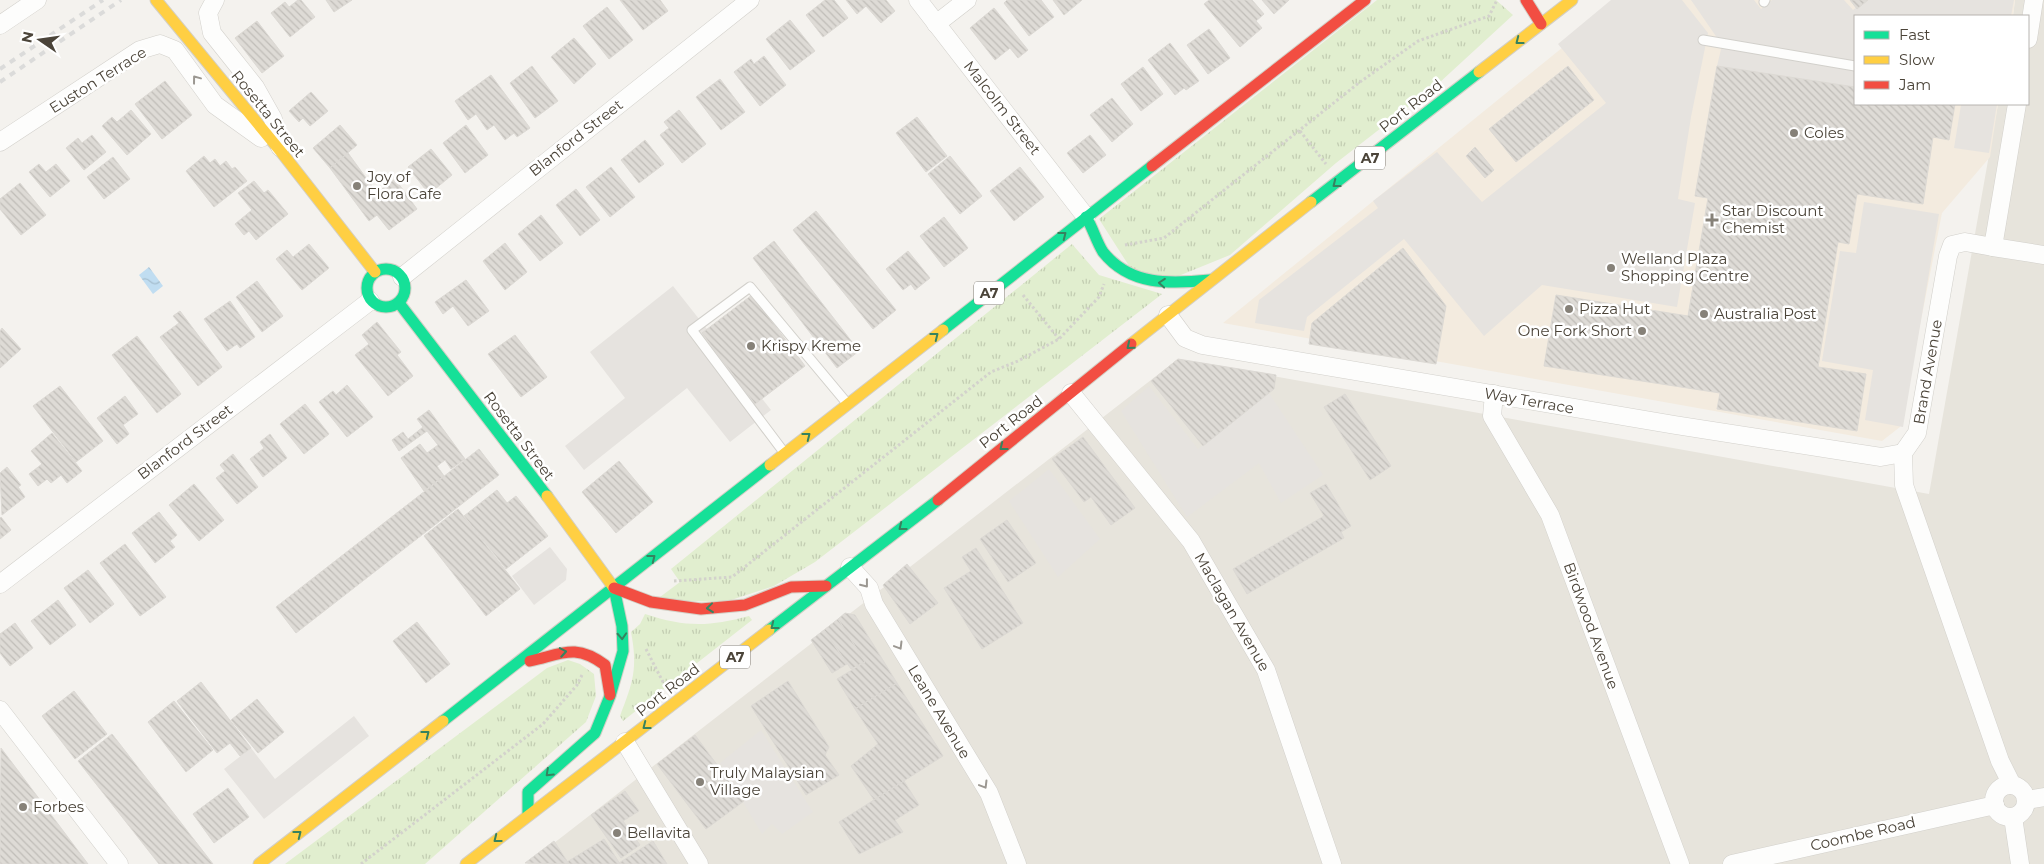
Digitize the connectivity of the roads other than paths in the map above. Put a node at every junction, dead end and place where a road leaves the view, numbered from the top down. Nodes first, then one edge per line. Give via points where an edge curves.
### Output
1 (37, 0) edge
2 (156, 0) edge
3 (216, 0) edge
4 (750, 0) edge
5 (918, 0) edge
6 (967, 0) edge
7 (1365, 0) edge
8 (1526, 0) edge
9 (1572, 0) edge
10 (2034, 0) edge
11 (936, 24) junction
12 (1541, 24) junction
13 (0, 25) edge
14 (2029, 32) edge
15 (1703, 40) dead end
16 (1854, 66) edge
17 (2017, 105) edge
18 (0, 142) edge
19 (282, 153) junction
20 (1086, 217) junction
21 (1994, 247) junction
22 (2044, 256) edge
23 (374, 272) junction
24 (402, 277) junction
25 (1210, 280) junction
26 (370, 301) junction
27 (399, 303) junction
28 (1168, 316) junction
29 (1071, 393) junction
30 (1494, 394) junction
31 (848, 404) junction
32 (785, 453) junction
33 (1903, 453) junction
34 (850, 567) junction
35 (0, 584) edge
36 (826, 586) junction
37 (614, 588) junction
38 (516, 663) junction
39 (610, 696) junction
40 (0, 710) edge
41 (625, 742) junction
42 (2012, 785) junction
43 (2035, 798) edge
44 (1995, 804) junction
45 (528, 815) junction
46 (2013, 817) junction
47 (119, 864) edge
48 (259, 864) edge
49 (466, 864) edge
50 (699, 864) edge
51 (1017, 864) edge
52 (1332, 864) edge
53 (1680, 864) edge
54 (1732, 864) edge
55 (2020, 864) edge

1 - 13 street
2 - 19 main road, Rosetta Street
3 - 19 street via 208,13 212,33 255,87 273,119
4 - 24 street, Blanford Street
5 - 11 street, Malcolm Street
6 - 11 street
7 - 20 main road, A7
8 - 12 main road
9 - 12 main road, Port Road / A7
10 - 14 street
11 - 20 street, Malcolm Street
12 -> 25 main road, Port Road / A7
15 - 16 lane
17 - 21 street
19 -> 18 street, Euston Terrace via 216,106 176,52 160,44 140,50
19 - 23 main road, Rosetta Street
25 -> 20 main road via 1164,284 1126,273 1104,253
31 -> 20 main road, A7
21 - 22 street
21 - 33 street, Brand Avenue via 1965,242 1952,245 1917,433
23 - 24 main road via 390,269
23 - 26 main road via 366,287
24 - 27 main road via 405,289
25 - 28 main road, Port Road / A7
26 - 27 main road via 383,308
26 - 35 street, Blanford Street
27 - 37 main road, Rosetta Street
28 -> 29 main road, Port Road / A7
28 - 30 street, Way Terrace via 1185,338 1202,345
29 -> 34 main road, Port Road / A7
29 - 52 street, Maclagan Avenue via 1191,541 1266,670
30 - 33 street, Way Terrace via 1881,457
30 - 53 street, Birdwood Avenue via 1492,416 1550,515
32 -> 31 main road, A7
31 - 32 lane via 750,287 692,330
37 -> 32 main road, A7
33 - 42 street via 1904,485 2000,761
34 - 36 main road, Port Road / A7
34 -> 51 street, Leane Avenue via 869,588 874,604 989,793
36 -> 37 main road via 791,587 745,605 701,610 651,602
36 -> 41 main road, Port Road / A7
37 - 38 main road, A7
37 -> 39 main road via 623,650
38 -> 39 main road via 566,650 592,654 605,665
48 -> 38 main road, A7
39 -> 45 main road via 594,733 528,792
40 - 47 street
41 - 45 main road, Port Road / A7
41 - 50 street
42 - 43 street
42 - 44 street via 1998,791
43 - 46 street
44 - 46 street via 2002,815
44 - 54 street, Coombe Road
45 -> 49 main road, Port Road / A7
46 - 55 street

